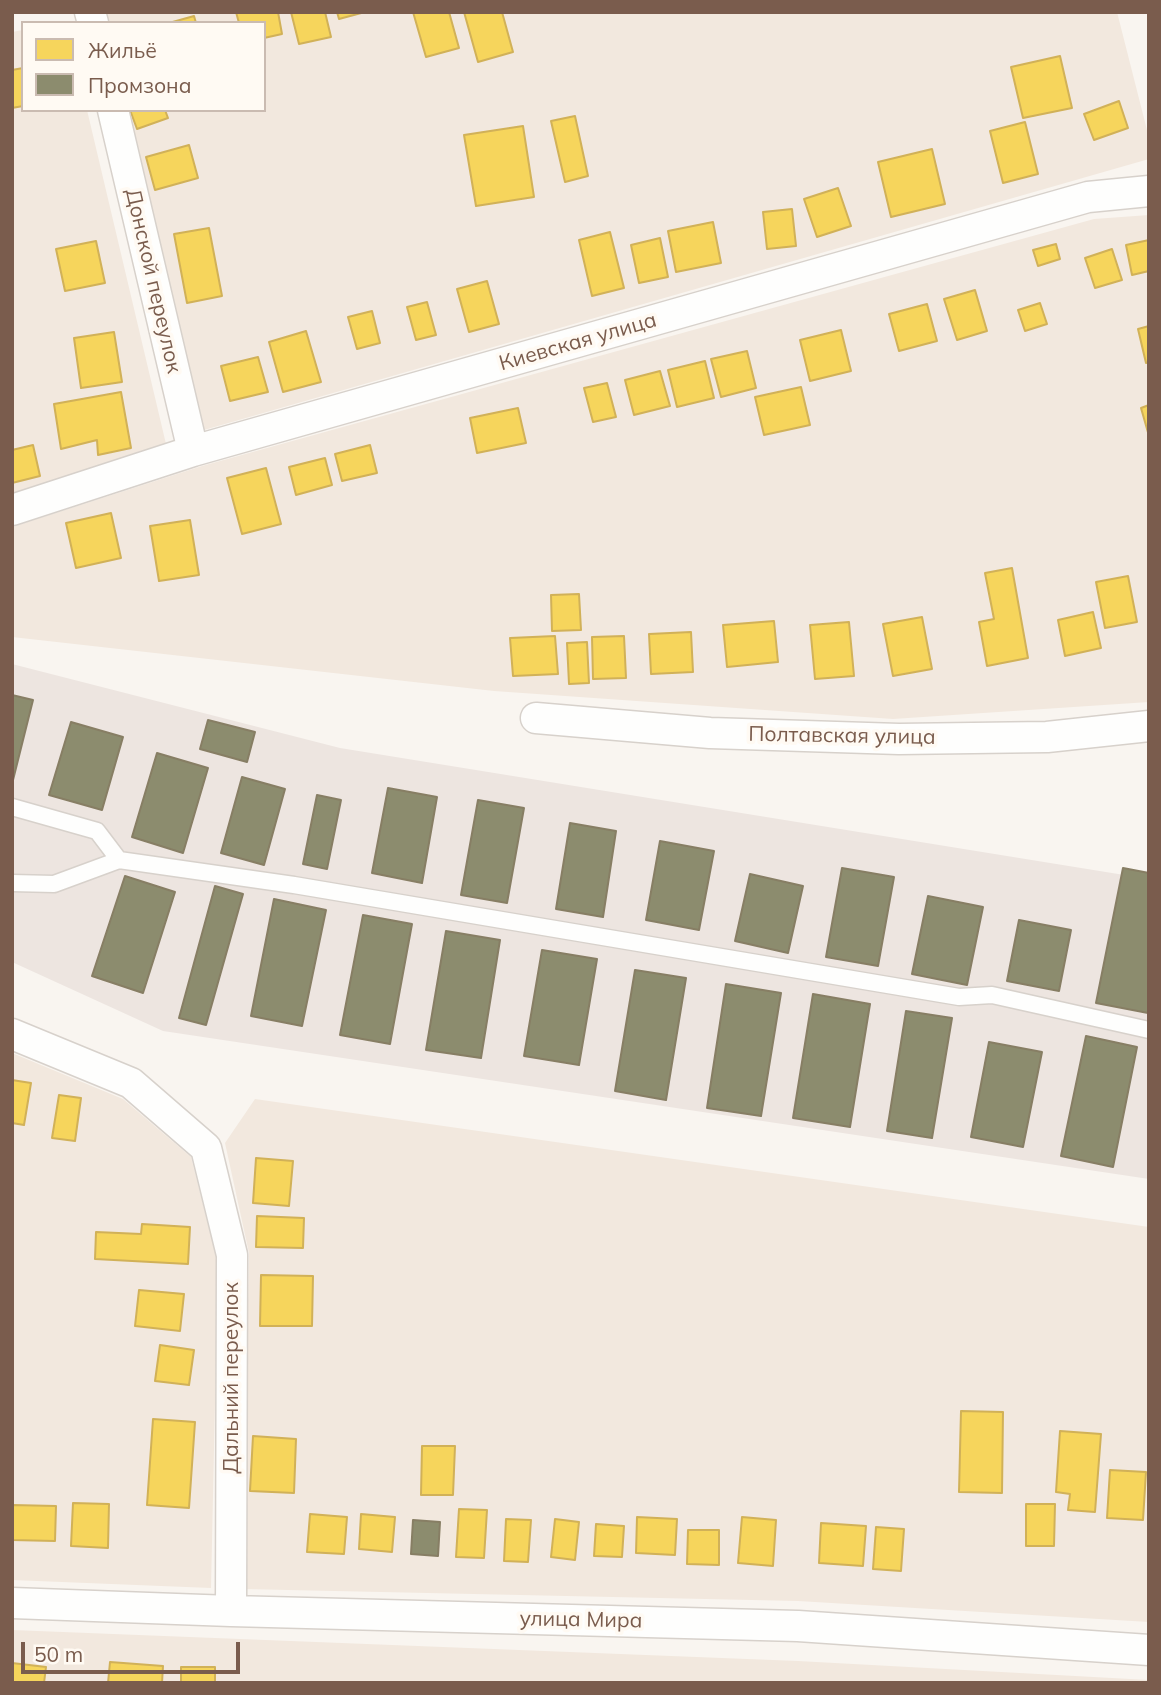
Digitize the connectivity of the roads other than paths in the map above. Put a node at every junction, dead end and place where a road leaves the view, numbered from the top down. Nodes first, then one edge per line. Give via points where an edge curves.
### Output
1 (113, 112) edge
2 (1149, 191) edge
3 (193, 451) junction
4 (12, 510) edge
5 (536, 718) dead end
6 (1149, 726) edge
7 (12, 807) edge
8 (119, 860) junction
9 (12, 883) edge
10 (1149, 1030) edge
11 (12, 1034) edge
12 (12, 1603) edge
13 (231, 1611) junction
14 (1149, 1650) edge

1 - 3 street, Донской переулок
2 - 3 street, Киевская улица via 1088,197
3 - 4 street, Киевская улица
5 - 6 street, Полтавская улица via 710,733 899,739 1047,737
7 - 8 lane via 97,831
8 - 9 lane via 54,884
8 - 10 lane via 959,997 992,995
11 - 13 street, Дальний переулок via 131,1083 206,1148 232,1255
12 - 13 street, улица Мира
13 - 14 street, улица Мира via 798,1626

